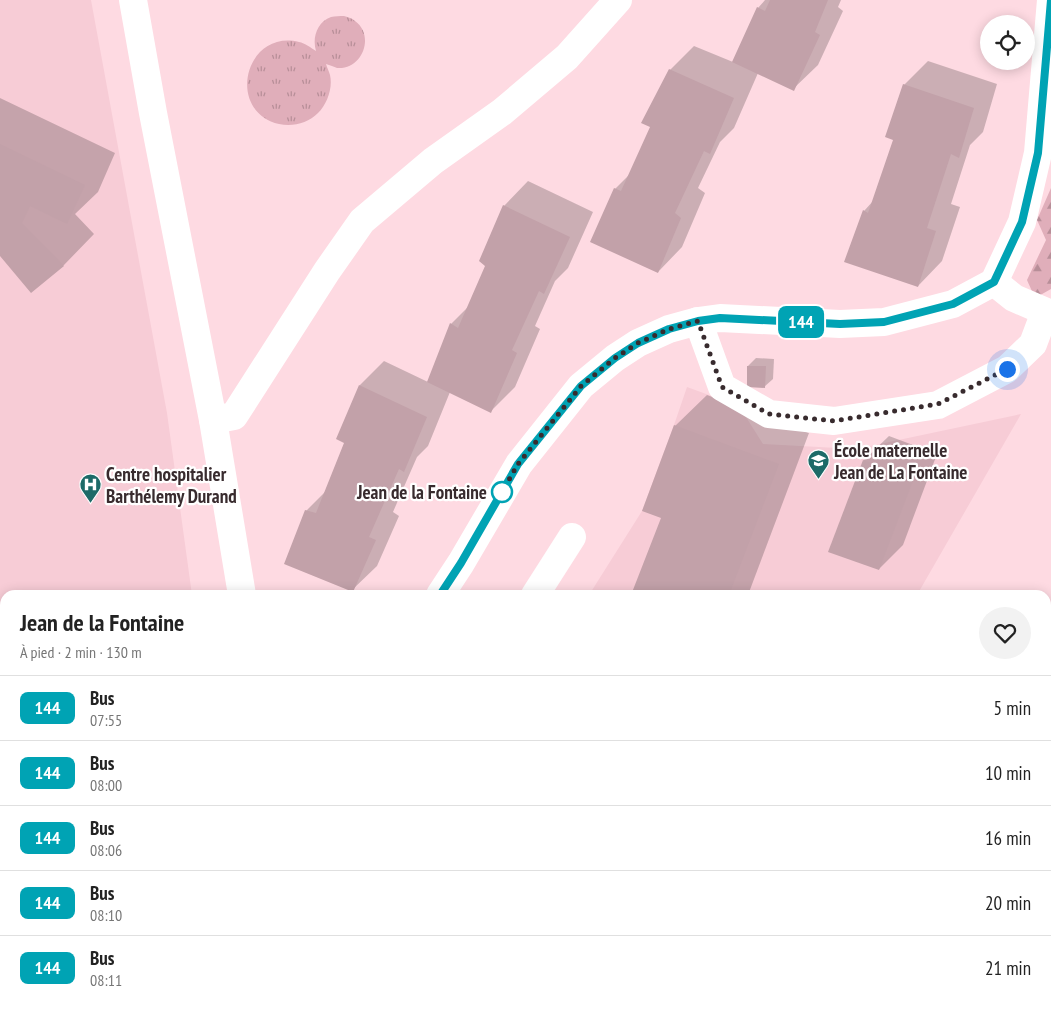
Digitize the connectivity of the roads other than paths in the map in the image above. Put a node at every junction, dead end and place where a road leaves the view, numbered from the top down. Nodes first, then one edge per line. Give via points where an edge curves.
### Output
1 (133, 0) edge
2 (618, 0) edge
3 (1051, 0) edge
4 (994, 282) junction
5 (1048, 313) edge
6 (698, 321) junction
7 (213, 420) junction
8 (572, 537) dead end
9 (241, 590) edge
10 (443, 590) edge
11 (538, 590) edge

1 - 7 street
2 - 7 street via 567,57 502,112 433,161 362,222 327,270 234,416
3 - 4 street via 1038,153 1022,222
4 - 5 street via 1014,298
4 - 6 street via 953,304 884,322 840,324 720,318
5 - 6 street via 1033,344 1007,369 938,404 834,421 769,414 722,387
6 - 10 street via 638,343 581,386 518,464
7 - 9 street
8 - 11 street

